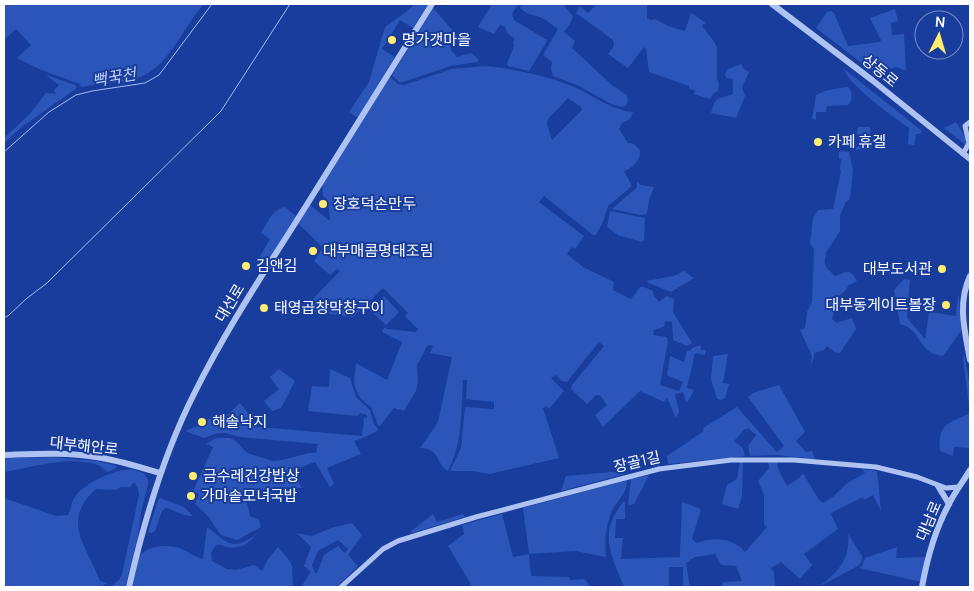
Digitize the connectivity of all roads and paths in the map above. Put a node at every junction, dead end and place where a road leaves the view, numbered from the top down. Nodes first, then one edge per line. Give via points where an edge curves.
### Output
1 (432, 4) edge
2 (772, 4) edge
3 (970, 122) edge
4 (963, 154) junction
5 (970, 159) edge
6 (970, 276) edge
7 (970, 360) edge
8 (4, 455) edge
9 (970, 470) edge
10 (160, 473) junction
11 (938, 486) junction
12 (959, 487) junction
13 (949, 504) junction
14 (128, 587) edge
15 (341, 587) edge
16 (922, 587) edge

1 - 10 street, 대선로 via 226,335 193,395
2 - 4 street, 상동로
3 - 4 street via 965,126 969,143
4 - 5 street, 상동로
6 - 7 street via 964,292 963,314
8 - 10 street, 대부해안로 via 97,457
9 - 12 street, 대남로
10 - 14 street, 대선로
11 - 12 street, 장골1길
11 - 13 street
11 - 15 street, 장골1길 via 890,470 773,458 659,469 398,541 377,554
12 - 13 street, 대남로
13 - 16 street, 대남로 via 933,540

